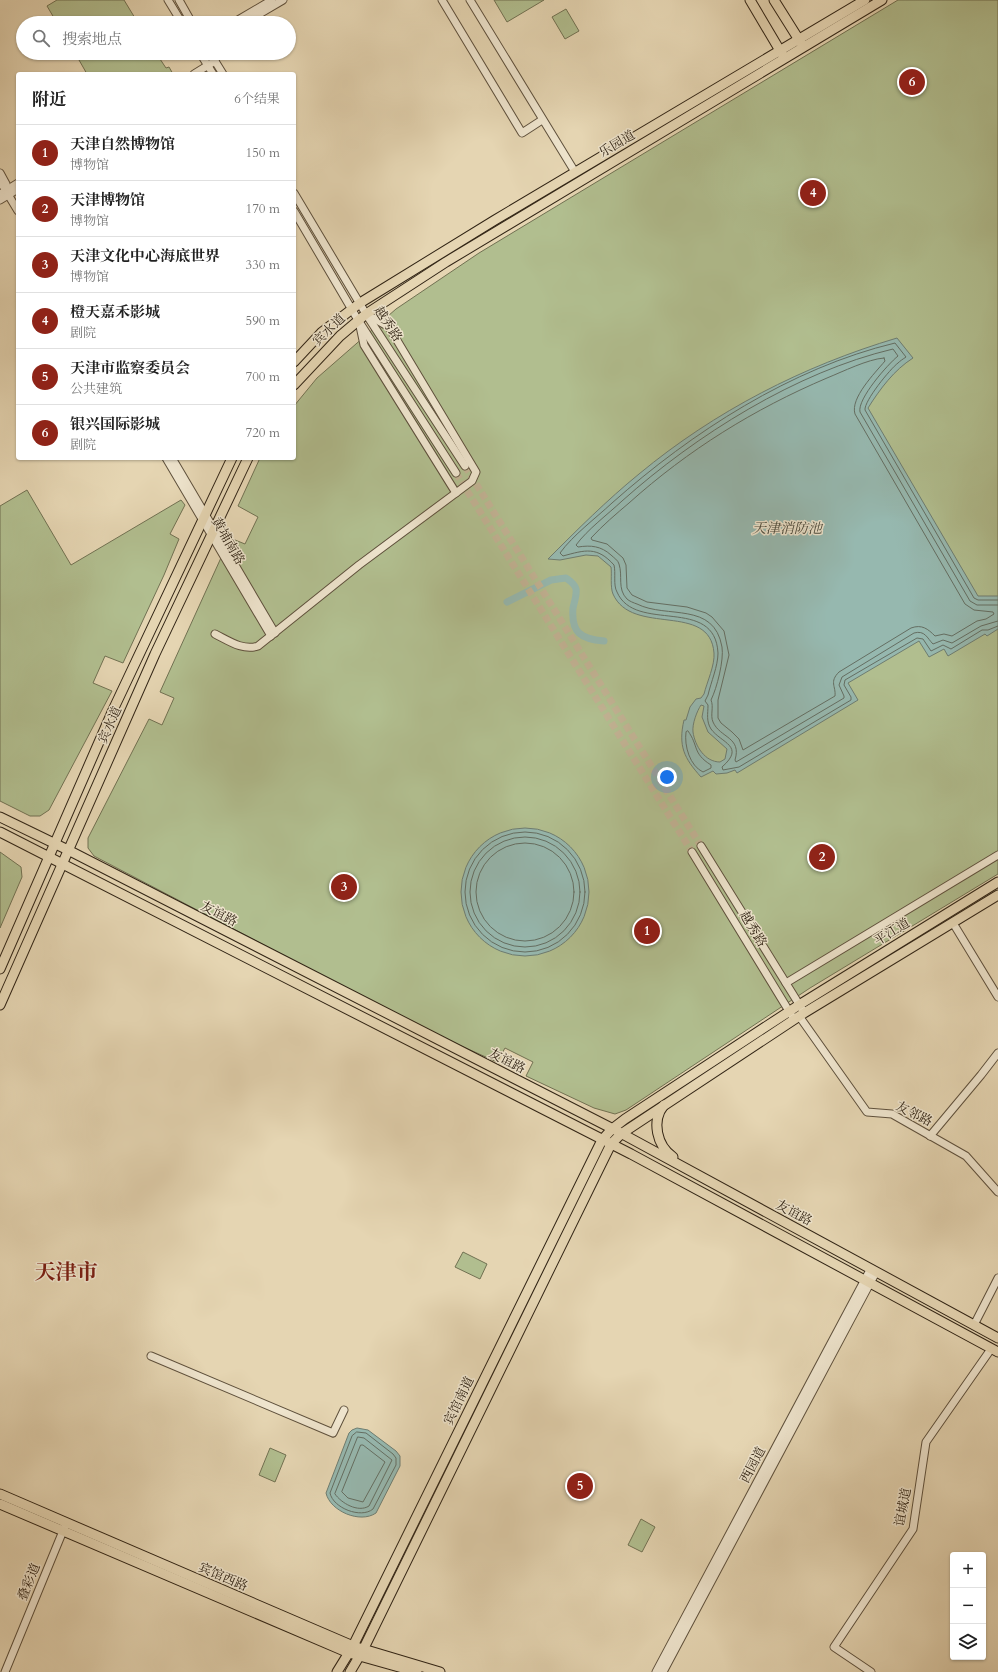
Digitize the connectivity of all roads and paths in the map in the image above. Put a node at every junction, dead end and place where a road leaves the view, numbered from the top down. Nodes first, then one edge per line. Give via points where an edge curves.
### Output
1 (168, 0) edge
2 (178, 0) edge
3 (272, 0) edge
4 (283, 0) edge
5 (442, 0) edge
6 (470, 0) edge
7 (750, 0) edge
8 (774, 0) edge
9 (865, 0) edge
10 (882, 0) edge
11 (178, 16) edge
12 (188, 16) edge
13 (245, 16) edge
14 (256, 16) edge
15 (798, 39) junction
16 (804, 48) junction
17 (780, 50) junction
18 (785, 59) junction
19 (206, 60) edge
20 (212, 68) edge
21 (200, 72) edge
22 (542, 120) junction
23 (575, 172) junction
24 (0, 173) edge
25 (0, 181) edge
26 (581, 181) junction
27 (9, 192) edge
28 (296, 196) edge
29 (0, 200) edge
30 (16, 201) edge
31 (16, 207) edge
32 (296, 214) edge
33 (360, 303) junction
34 (352, 309) junction
35 (366, 314) junction
36 (358, 320) junction
37 (296, 360) edge
38 (296, 383) edge
39 (167, 460) edge
40 (173, 460) edge
41 (231, 460) edge
42 (247, 460) edge
43 (466, 466) tunnel mouth
44 (456, 473) tunnel mouth
45 (456, 492) junction
46 (205, 518) junction
47 (213, 532) junction
48 (216, 633) dead end
49 (272, 633) junction
50 (0, 817) edge
51 (0, 832) edge
52 (54, 843) junction
53 (701, 846) tunnel mouth
54 (68, 850) junction
55 (692, 852) tunnel mouth
56 (998, 855) edge
57 (48, 857) junction
58 (62, 863) junction
59 (998, 882) edge
60 (998, 895) edge
61 (953, 923) junction
62 (0, 969) edge
63 (786, 983) junction
64 (998, 997) edge
65 (0, 1005) edge
66 (797, 1013) junction
67 (998, 1053) edge
68 (664, 1104) junction
69 (612, 1129) junction
70 (621, 1134) junction
71 (930, 1136) junction
72 (602, 1140) junction
73 (611, 1144) junction
74 (694, 1174) junction
75 (998, 1192) edge
76 (873, 1271) junction
77 (998, 1278) edge
78 (867, 1282) junction
79 (974, 1325) junction
80 (998, 1338) edge
81 (995, 1351) edge
82 (151, 1356) dead end
83 (344, 1410) dead end
84 (0, 1494) edge
85 (0, 1504) edge
86 (65, 1527) junction
87 (351, 1650) junction
88 (361, 1653) junction
89 (5, 1672) edge
90 (337, 1672) edge
91 (350, 1672) edge
92 (417, 1672) edge
93 (440, 1672) edge
94 (656, 1672) edge
95 (663, 1672) edge
96 (871, 1672) edge

1 - 11 street
2 - 12 street
3 - 13 street
4 - 14 street
5 - 22 street via 522,133
6 - 22 street
7 - 17 main road
8 - 15 main road
9 - 15 main road, 乐园道
10 - 16 main road, 乐园道
15 - 16 main road
15 - 17 main road, 乐园道
16 - 18 main road, 乐园道
17 - 18 main road
17 - 23 main road, 乐园道
18 - 26 main road, 乐园道
19 - 20 street
20 - 21 street
22 - 23 street
23 - 26 main road
23 - 33 main road, 乐园道
24 - 27 street
25 - 27 street
26 - 35 main road, 乐园道 via 446,262
27 - 29 street
27 - 30 street
27 - 31 street
28 - 33 street, 越秀路
32 - 34 street, 越秀路
33 - 34 main road, 乐园道
33 - 35 street, 越秀路
34 - 36 street, 越秀路
34 - 37 main road, 宾水道 via 322,332
35 - 36 main road, 宾水道
35 - 43 street, 越秀路
35 - 45 street via 389,327 476,472 472,481
36 - 38 main road, 宾水道
36 - 44 street, 越秀路
36 - 45 street via 364,345
39 - 46 street, 黄埔南路
40 - 46 street, 黄埔南路
41 - 46 main road, 宾水道
42 - 47 main road, 宾水道
45 - 49 street
46 - 47 street, 黄埔南路
46 - 52 main road, 宾水道 via 113,710
47 - 49 street, 黄埔南路
47 - 54 main road, 宾水道
48 - 49 street via 248,648 258,646
50 - 52 main road, 友谊路
51 - 57 main road, 友谊路
52 - 54 main road, 友谊路
52 - 57 main road, 宾水道
53 - 63 street, 越秀路
54 - 58 main road, 宾水道
54 - 69 main road, 友谊路
55 - 66 street, 越秀路
56 - 63 street
57 - 58 main road, 友谊路
57 - 62 main road, 宾水道
58 - 65 main road, 宾水道
58 - 72 main road, 友谊路
59 - 66 main road, 平江道
60 - 61 main road, 平江道
61 - 64 street
61 - 66 main road, 平江道
63 - 66 street, 越秀路
66 - 68 main road, 宾馆南道
66 - 69 main road, 宾馆南道
66 - 71 street, 友邻路 via 867,1112 892,1114
67 - 71 street
68 - 70 main road, 宾馆南道
68 - 74 main road via 657,1120 660,1143 671,1156
69 - 70 main road, 友谊路
69 - 72 main road, 宾馆南道
70 - 73 main road, 宾馆南道
70 - 74 main road, 友谊路
71 - 75 street, 友邻路 via 966,1156
72 - 73 main road, 友谊路
72 - 87 main road, 宾馆南道
73 - 78 main road, 友谊路
73 - 88 main road, 宾馆南道
74 - 76 main road, 友谊路
76 - 78 street, 西园道
76 - 79 main road, 友谊路
77 - 79 street
78 - 81 main road, 友谊路
78 - 94 street, 西园道
78 - 95 street, 西园道
79 - 80 main road, 友谊路
81 - 96 street, 谊城道 via 926,1442 913,1529 834,1647
82 - 83 street via 333,1433
84 - 86 main road, 宾馆西路
85 - 86 main road, 宾馆西路
86 - 87 main road, 宾馆西路
86 - 89 street, 叠彩道
87 - 88 main road, 宾馆西路
87 - 90 main road, 宾馆南道
88 - 91 main road, 宾馆南道
88 - 92 main road, 宾馆西路
88 - 93 main road, 宾馆西路

